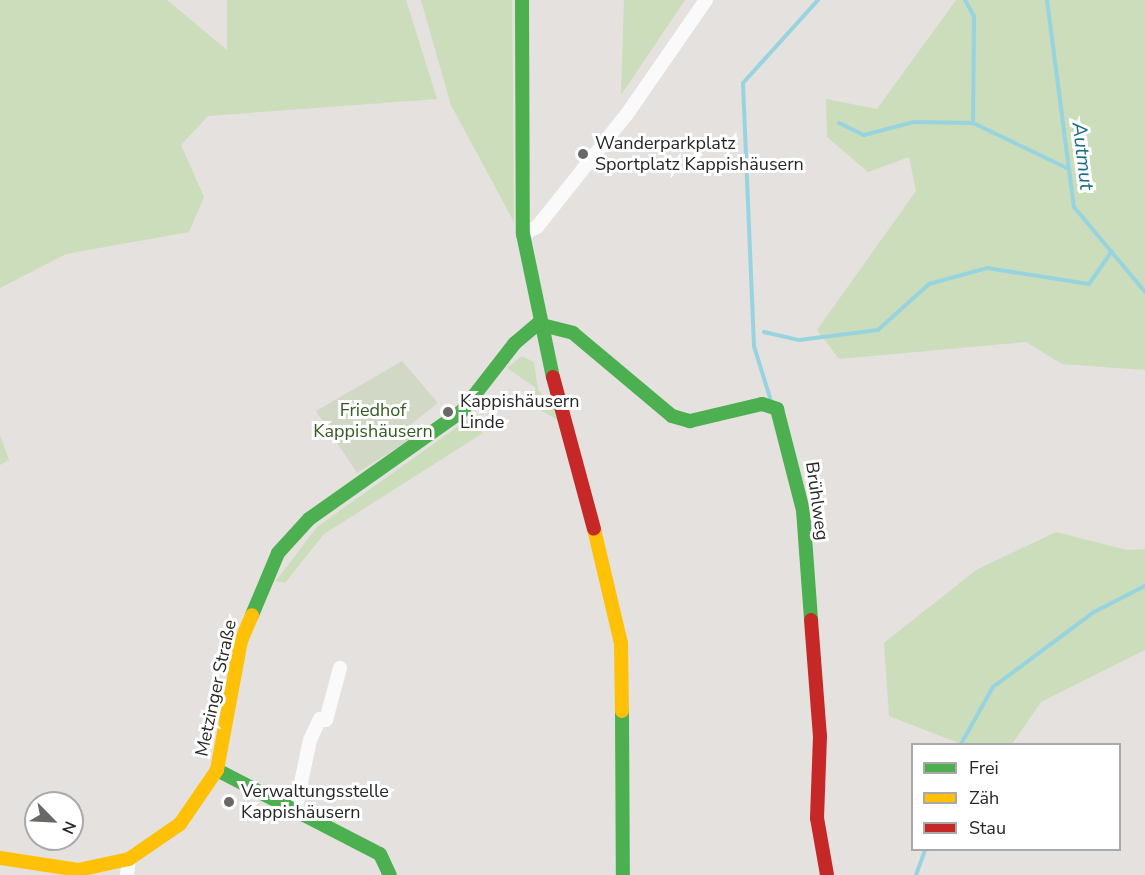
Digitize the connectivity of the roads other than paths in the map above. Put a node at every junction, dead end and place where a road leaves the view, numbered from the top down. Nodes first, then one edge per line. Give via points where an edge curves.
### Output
1 (522, 0) edge
2 (706, 0) edge
3 (523, 234) junction
4 (538, 324) junction
5 (340, 668) dead end
6 (217, 770) junction
7 (295, 811) junction
8 (0, 858) edge
9 (129, 859) junction
10 (127, 875) edge
11 (390, 875) edge
12 (623, 875) edge
13 (827, 875) edge

1 - 3 street
2 - 3 street via 627,114 537,227
3 - 4 street
4 - 6 street, Metzinger Straße via 514,343 462,411 309,519 278,554 241,641
4 - 12 street via 576,449 621,643
4 - 13 street, Brühlweg via 573,333 672,416 690,421 762,404 777,409 803,510 820,736 817,818
5 - 7 street via 326,720 320,719 310,740
6 - 7 street
6 - 9 street, Metzinger Straße via 180,824
7 - 11 street via 380,854
8 - 9 street via 78,870
9 - 10 street

